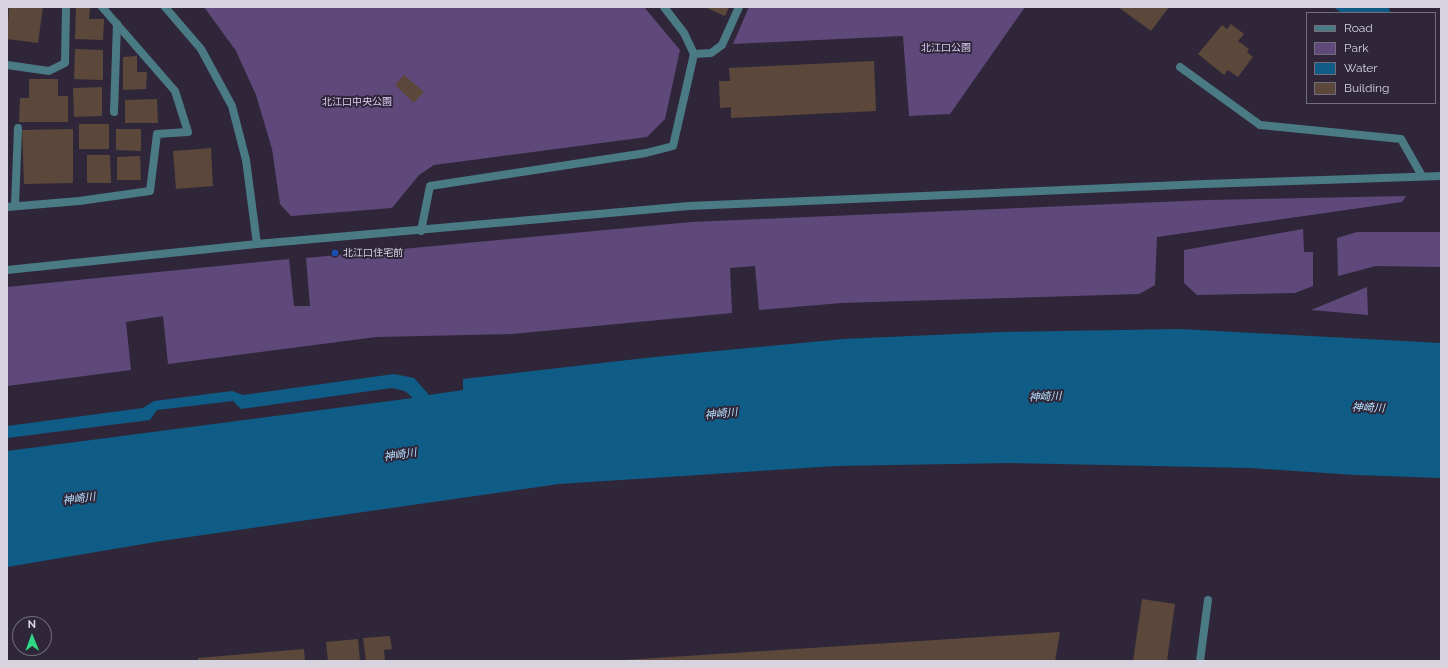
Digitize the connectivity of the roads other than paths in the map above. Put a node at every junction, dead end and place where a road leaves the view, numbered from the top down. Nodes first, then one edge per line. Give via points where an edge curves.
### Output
1 (66, 7) edge
2 (102, 7) edge
3 (166, 7) edge
4 (664, 7) edge
5 (739, 7) edge
6 (117, 24) junction
7 (694, 54) junction
8 (7, 65) edge
9 (1180, 67) dead end
10 (114, 112) dead end
11 (18, 128) dead end
12 (1422, 176) junction
13 (1441, 176) edge
14 (11, 207) edge
15 (421, 231) junction
16 (256, 244) junction
17 (7, 270) edge
18 (1208, 600) dead end
19 (1200, 661) edge

1 - 8 street via 65,63 50,71
2 - 6 street
3 - 16 street via 201,49 232,106 246,160
4 - 7 street via 684,33
5 - 7 street via 722,45 711,53
6 - 10 street
6 - 14 street via 175,91 188,132 157,134 150,191
7 - 15 street via 673,146 646,153 430,186
9 - 12 street via 1260,125 1401,139
11 - 14 street
12 - 13 street
12 - 15 street via 689,206
15 - 16 street
16 - 17 street
18 - 19 street

